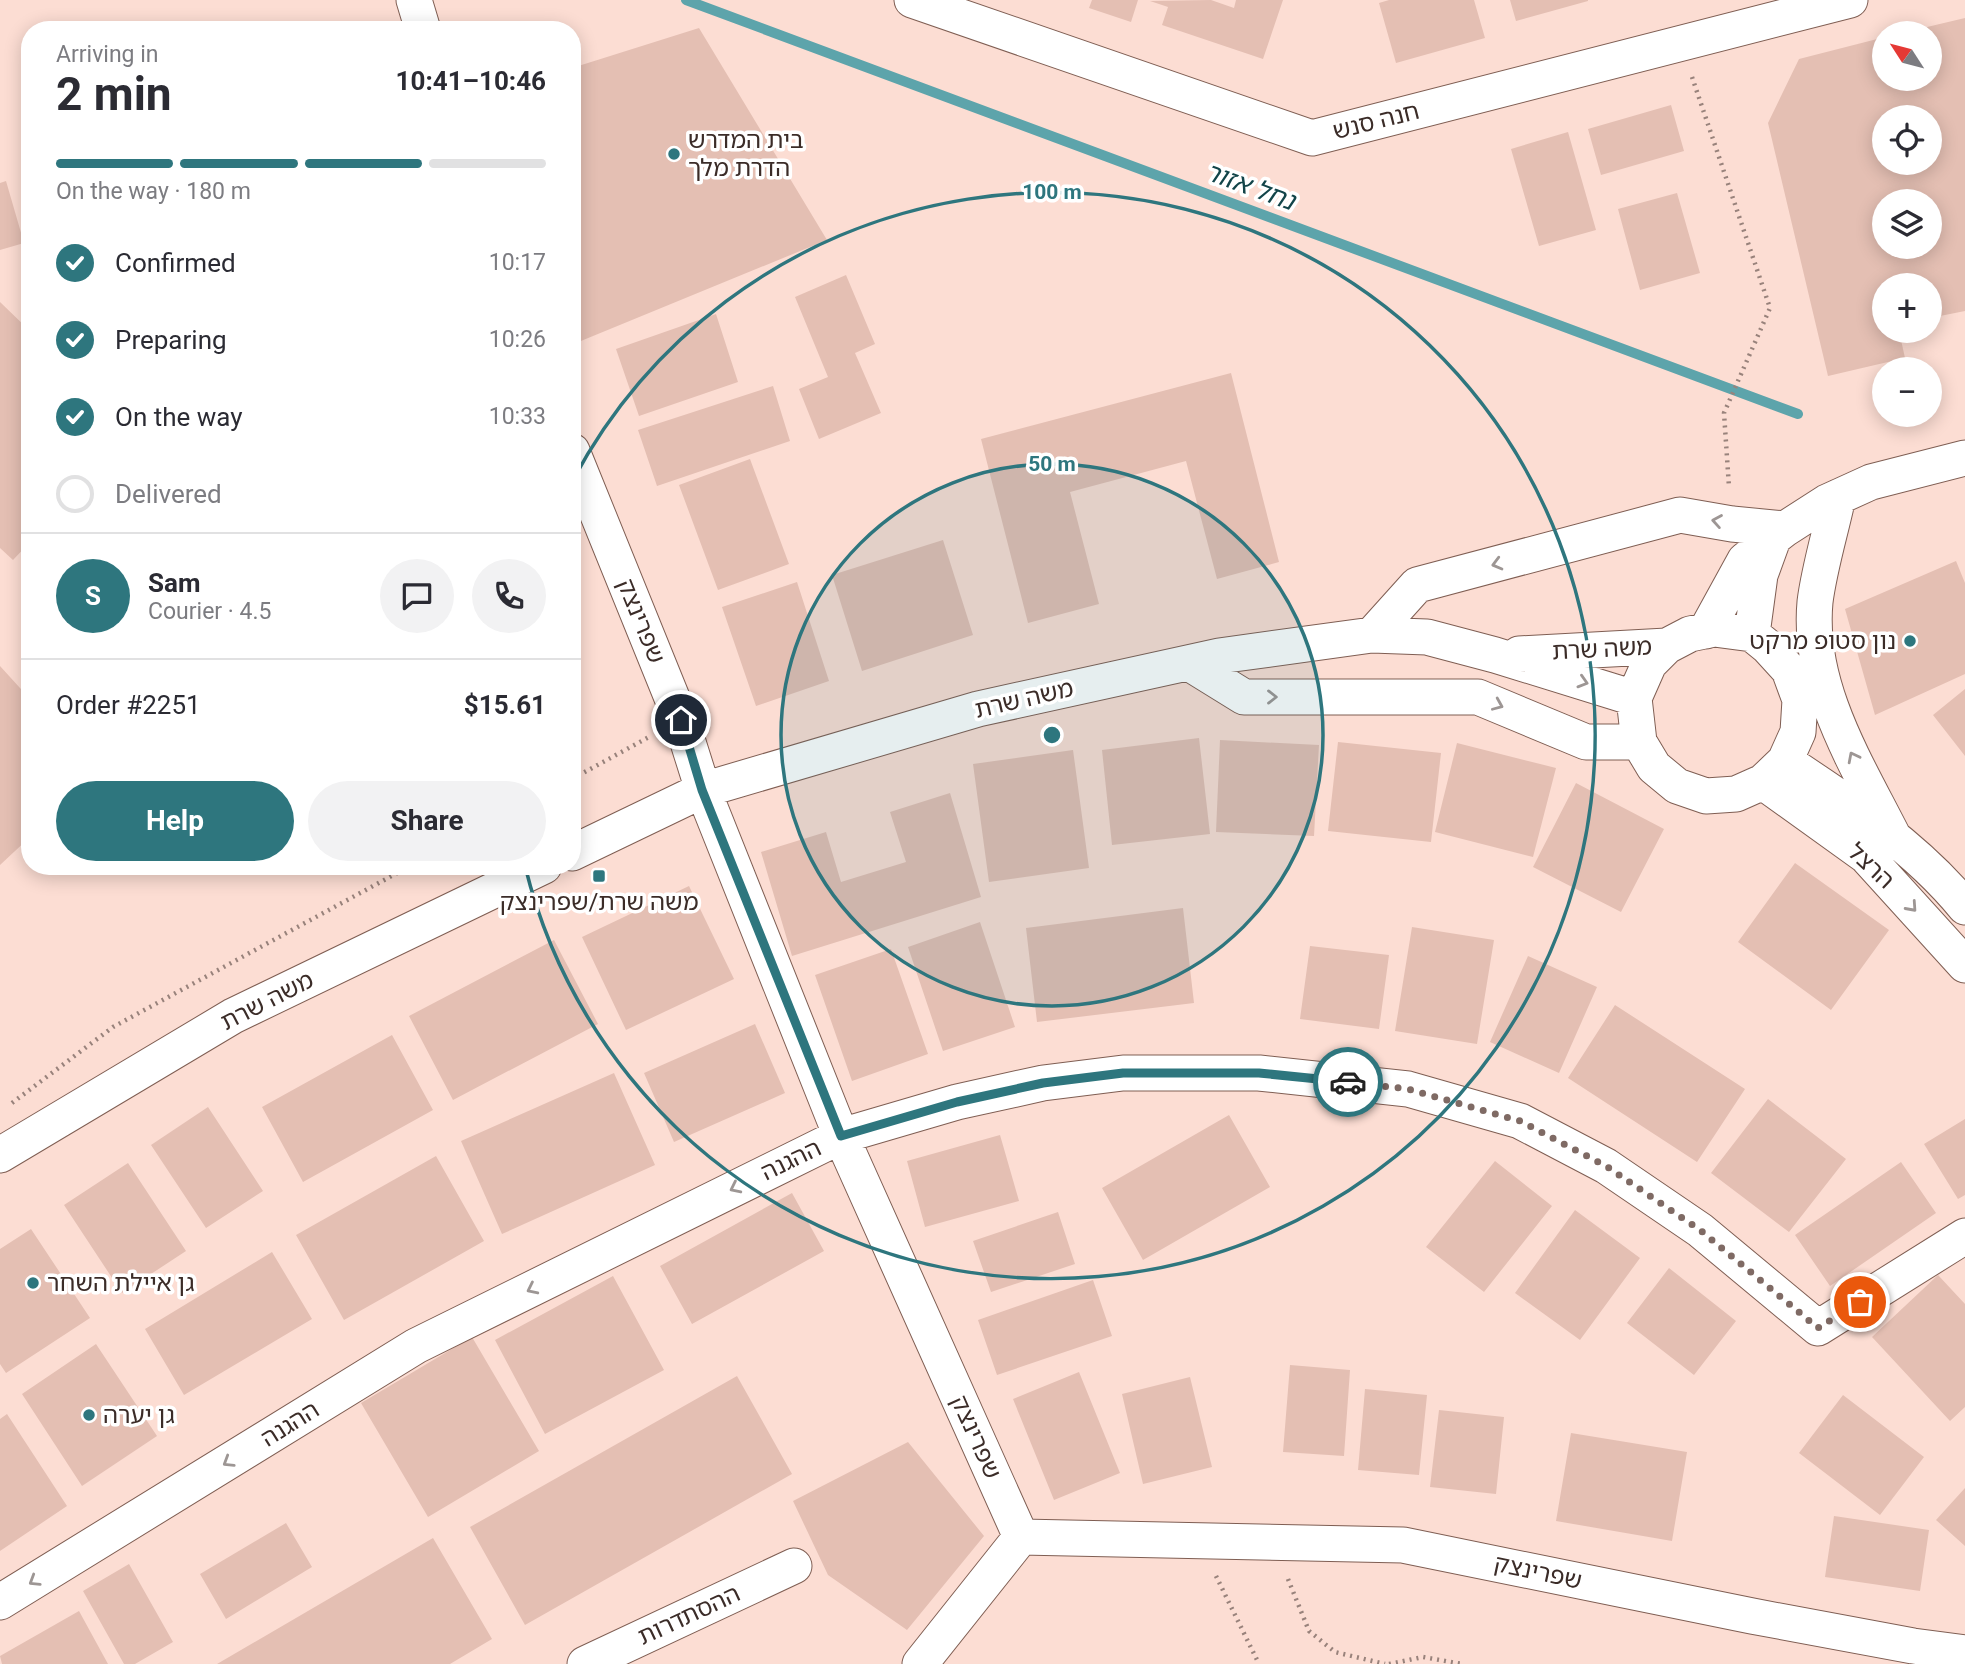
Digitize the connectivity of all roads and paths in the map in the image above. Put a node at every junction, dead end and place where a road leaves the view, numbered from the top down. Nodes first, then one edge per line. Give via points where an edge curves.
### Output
1 (414, 0) edge
2 (912, 0) edge
3 (1850, 0) edge
4 (420, 21) edge
5 (1680, 43) junction
6 (1965, 458) edge
7 (581, 473) edge
8 (1838, 497) junction
9 (1732, 524) junction
10 (1779, 534) junction
11 (1706, 631) junction
12 (1752, 634) junction
13 (1372, 635) junction
14 (1667, 646) junction
15 (1495, 655) junction
16 (1189, 663) junction
17 (1634, 698) junction
18 (681, 720) junction
19 (1639, 742) junction
20 (1774, 771) junction
21 (581, 774) edge
22 (702, 790) junction
23 (1895, 840) junction
24 (581, 849) edge
25 (393, 875) edge
26 (525, 875) edge
27 (1965, 907) edge
28 (1965, 965) edge
29 (10, 1104) dead end
30 (841, 1136) junction
31 (0, 1155) edge
32 (1965, 1236) edge
33 (1021, 1537) junction
34 (1199, 1541) junction
35 (1274, 1542) junction
36 (794, 1566) dead end
37 (0, 1602) edge
38 (1965, 1653) edge
39 (585, 1664) edge
40 (920, 1664) edge
41 (1259, 1664) edge
42 (1387, 1664) edge
43 (1462, 1664) edge

1 - 4 street
2 - 5 street, חנה סנש via 1312,138
3 - 5 street, חנה סנש
5 - 9 path via 1770,308 1724,412
6 - 8 street via 1871,482
7 - 18 street, שפרינצק
8 - 10 street
23 -> 8 street via 1841,734 1817,664 1815,603
9 - 10 street
9 -> 13 street via 1680,515 1417,585
10 - 11 street via 1745,560
10 - 12 street via 1760,575
11 - 12 street
11 - 14 street
12 - 20 street via 1789,670 1800,700 1798,732
13 - 15 street, משה שרת via 1427,638
13 - 16 street, משה שרת
14 - 15 street, משה שרת
14 - 17 street via 1649,664
15 -> 17 street, משה שרת
16 -> 19 street via 1244,697 1478,697 1586,742
16 - 22 street, משה שרת via 978,709
17 - 19 street
18 - 21 path
18 - 22 street, שפרינצק
19 - 20 street via 1654,767 1678,786 1706,796 1736,794
20 - 23 street, הרצל via 1852,804
20 -> 28 street, הרצל via 1866,856
22 - 24 street, משה שרת
22 - 30 street, שפרינצק
23 - 27 street, הרצל via 1944,881
25 - 29 path via 113,1027
26 - 31 street, משה שרת via 233,1016
30 - 32 street, ההגנה via 957,1102 1043,1083 1123,1073 1259,1073 1408,1089 1520,1121 1606,1166 1700,1230 1818,1328
30 - 33 street, שפרינצק
30 -> 37 street, ההגנה via 416,1346
33 - 34 street, שפרינצק
33 - 40 street
34 - 35 street, שפרינצק
34 - 41 path
35 - 38 street, שפרינצק via 1403,1545
35 - 42 path via 1309,1631 1335,1652
36 - 39 street, ההסתדרות
42 - 43 path via 1423,1657

